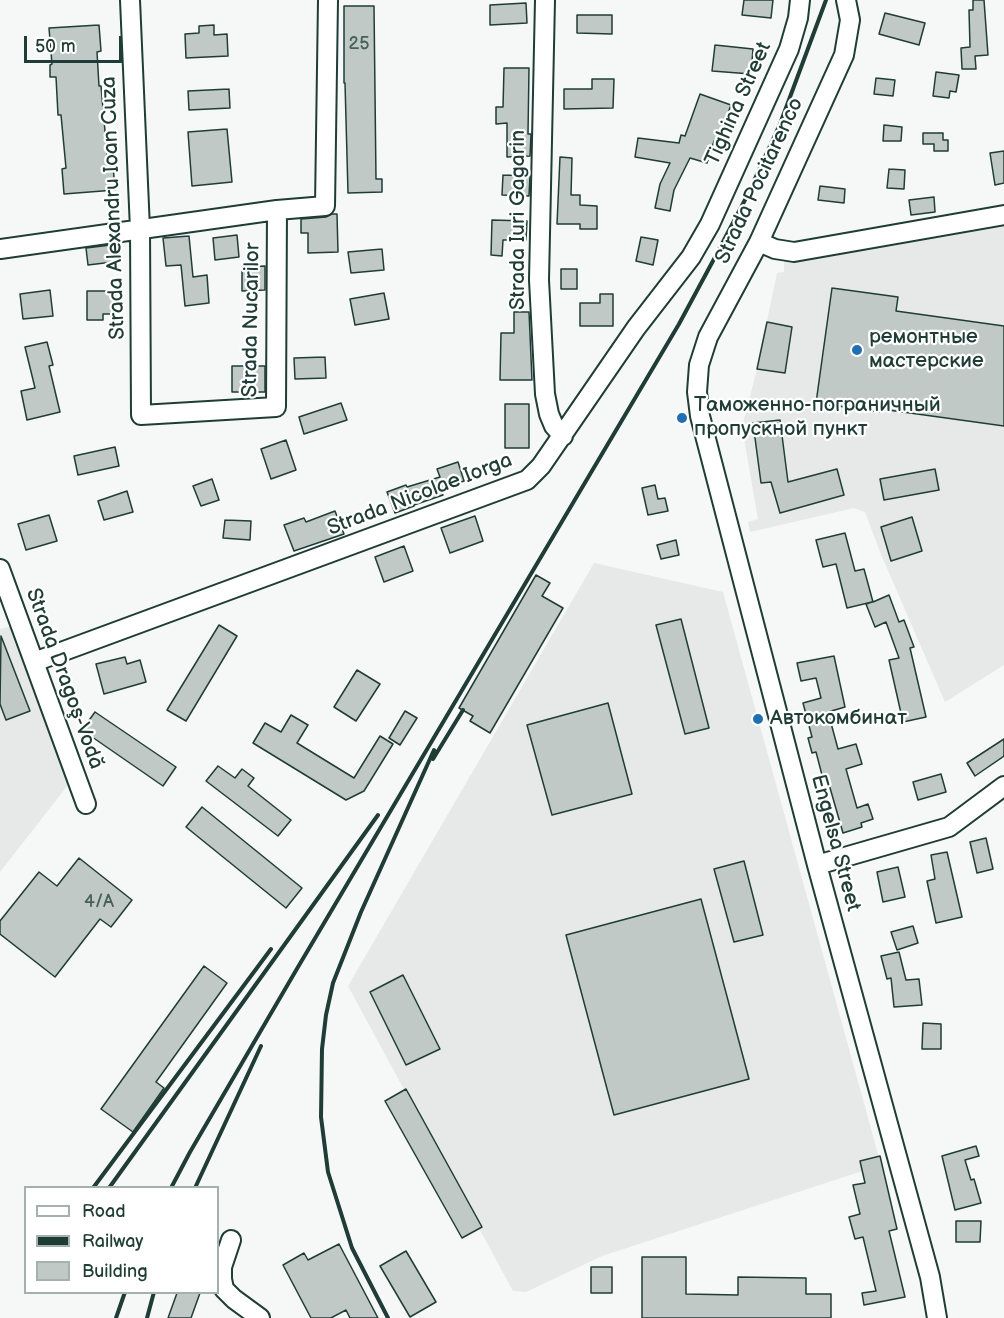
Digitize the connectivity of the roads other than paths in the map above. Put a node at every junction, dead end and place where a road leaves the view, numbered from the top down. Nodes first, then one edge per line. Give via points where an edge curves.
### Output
1 (130, 0) edge
2 (328, 0) edge
3 (544, 0) edge
4 (800, 0) edge
5 (851, 1) edge
6 (277, 210) junction
7 (1004, 215) edge
8 (710, 224) joint
9 (140, 229) junction
10 (759, 242) junction
11 (0, 249) edge
12 (697, 378) joint
13 (141, 415) joint
14 (562, 435) junction
15 (0, 569) edge
16 (34, 662) junction
17 (1004, 786) edge
18 (86, 804) dead end
19 (817, 865) junction
20 (231, 1240) dead end
21 (260, 1318) edge
22 (937, 1318) edge

1 - 9 street, Strada Alexandru Ioan Cuza
2 - 6 street, Strada Nucarilor via 325,206
3 - 14 street, Strada Iuri Gagarin via 539,280 545,394 549,414
4 - 8 street, Tighina Street via 789,49
5 - 10 street, Strada Pocitarenco via 844,55
6 - 9 street, Strada Nucarilor
6 - 13 street, Strada Nucarilor via 276,406
7 - 10 street via 794,252
8 - 14 street, Strada Nicolae Iorga via 691,257
9 - 11 street, Strada Nucarilor
9 - 13 street, Strada Alexandru Ioan Cuza
10 - 12 street, Strada Pocitarenco via 708,337
12 - 19 street, Engelsa Street via 700,416
14 - 16 street, Strada Nicolae Iorga via 527,480
15 - 16 street, Strada Dragoş-Vodă
16 - 18 street, Strada Dragoş-Vodă
17 - 19 street via 949,827
19 - 22 street, Engelsa Street via 930,1277
20 - 21 street via 222,1267 224,1289

